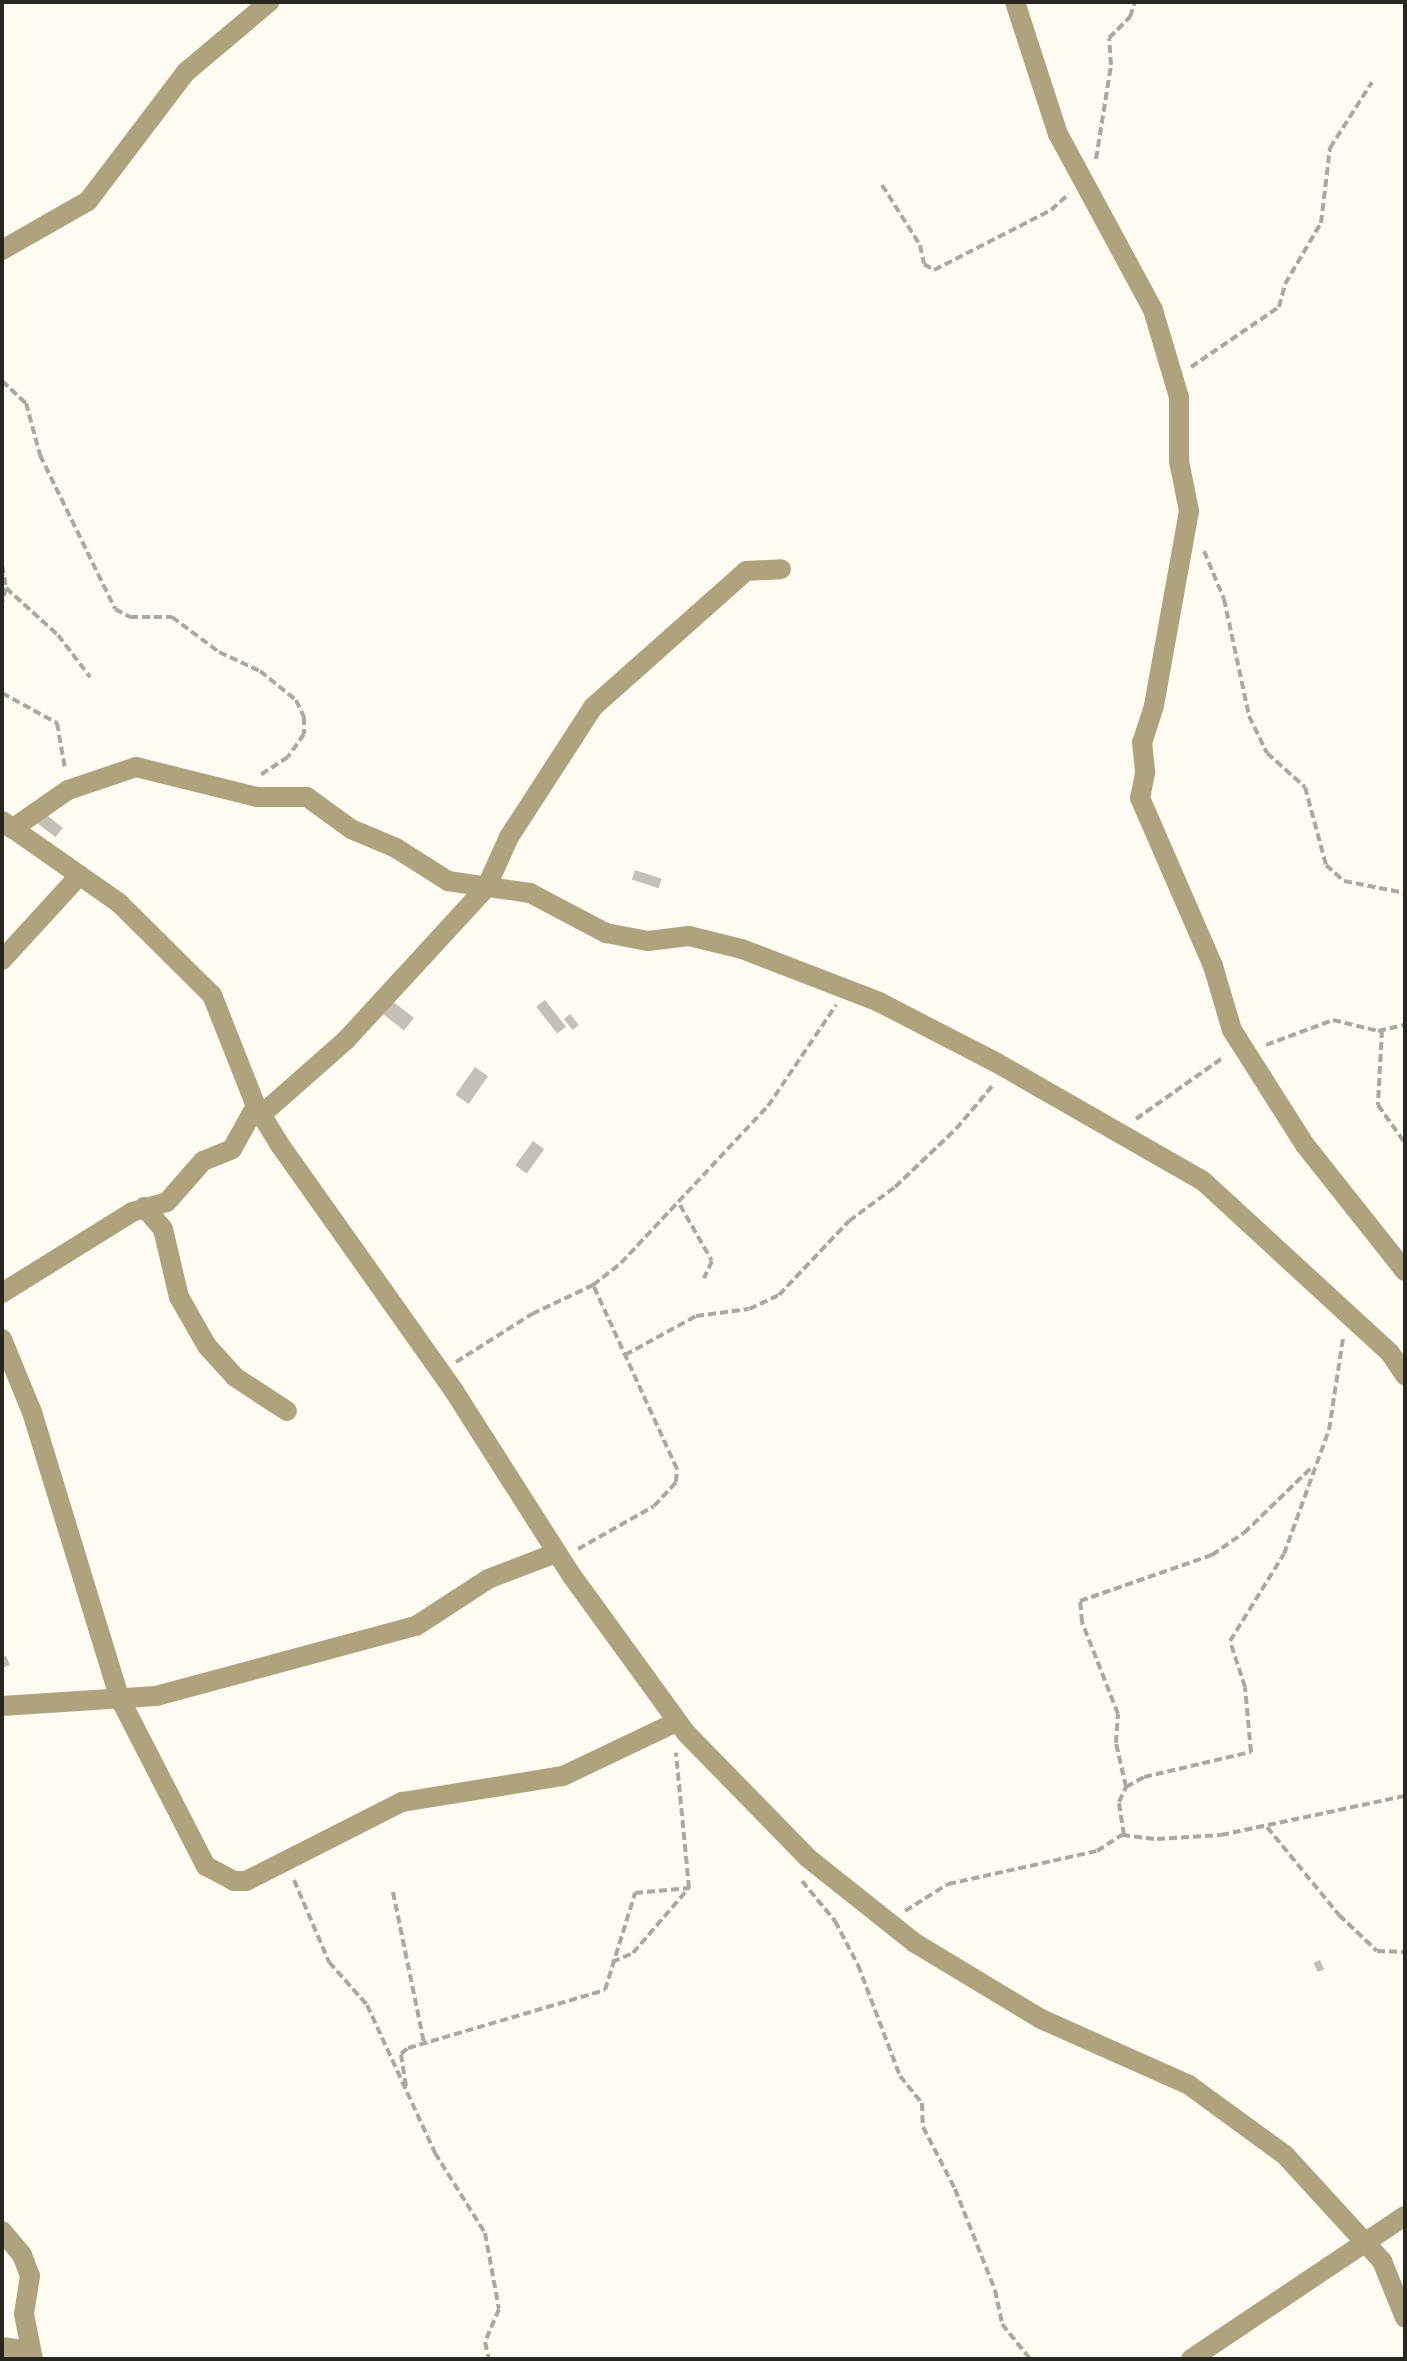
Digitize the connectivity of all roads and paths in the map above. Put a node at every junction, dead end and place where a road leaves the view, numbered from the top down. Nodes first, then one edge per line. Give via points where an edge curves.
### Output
1 (269, 2) edge
2 (1015, 2) edge
3 (1135, 2) edge
4 (1372, 82) dead end
5 (1088, 172) junction
6 (882, 185) dead end
7 (2, 250) edge
8 (2, 381) edge
9 (1179, 399) junction
10 (1202, 548) dead end
11 (2, 565) edge
12 (781, 569) dead end
13 (6, 588) junction
14 (2, 603) edge
15 (90, 677) dead end
16 (2, 693) edge
17 (68, 790) junction
18 (227, 790) junction
19 (7, 825) edge
20 (80, 875) junction
21 (486, 888) junction
22 (1405, 893) edge
23 (2, 960) edge
24 (844, 991) junction
25 (1405, 1025) edge
26 (1382, 1030) junction
27 (1244, 1046) junction
28 (1007, 1068) junction
29 (258, 1110) junction
30 (1118, 1131) junction
31 (1405, 1143) edge
32 (680, 1205) junction
33 (144, 1207) junction
34 (1405, 1271) edge
35 (704, 1278) dead end
36 (593, 1285) junction
37 (2, 1293) edge
38 (1347, 1312) junction
39 (2, 1339) edge
40 (625, 1355) junction
41 (440, 1372) junction
42 (1405, 1375) edge
43 (287, 1411) dead end
44 (1315, 1464) junction
45 (556, 1553) junction
46 (572, 1576) junction
47 (120, 1699) junction
48 (2, 1706) edge
49 (673, 1724) junction
50 (1126, 1787) junction
51 (1405, 1796) edge
52 (1267, 1827) junction
53 (1124, 1835) junction
54 (286, 1864) junction
55 (798, 1873) dead end
56 (689, 1888) junction
57 (393, 1892) dead end
58 (885, 1921) junction
59 (1405, 1952) edge
60 (612, 1962) junction
61 (424, 2043) junction
62 (407, 2093) junction
63 (1405, 2216) edge
64 (2, 2231) edge
65 (1365, 2244) junction
66 (1405, 2318) edge
67 (2, 2347) edge
68 (31, 2355) edge
69 (489, 2359) edge
70 (1030, 2359) edge
71 (1191, 2359) edge

1 - 7 street via 186,72 88,201
2 - 5 street via 1058,134
3 - 5 path via 1130,17 1109,38 1111,65
4 - 9 path via 1330,148 1321,223 1285,284 1279,307 1191,366
5 - 6 path via 1051,210 934,270 924,264 920,245
5 - 9 street via 1153,310
8 - 18 path via 26,403 45,468 115,609 130,617 172,617 219,652 260,671 296,700 304,734 288,757
9 - 27 street via 1179,461 1189,511 1154,706 1142,742 1145,773 1138,792 1213,966 1228,1023
10 - 22 path via 1224,599 1249,716 1267,753 1305,787 1326,865 1344,881
11 - 13 path
12 - 21 street via 746,571 593,707 509,837
13 - 14 path
13 - 15 path via 58,635
16 - 17 path via 57,723
17 - 18 street via 136,767
17 - 19 street
18 - 21 street via 257,797 307,797 351,829 396,848 428,872
19 - 20 street
20 - 23 street
20 - 29 street via 119,903 212,995
21 - 24 street via 530,893 606,933 648,941 689,936 742,949
21 - 29 street via 346,1040
24 - 28 street via 879,1002
24 - 32 path via 768,1106
25 - 26 path
26 - 27 path via 1333,1020 1287,1039
26 - 31 path via 1378,1105
27 - 30 path
27 - 34 street via 1305,1145
28 - 30 street
28 - 40 path via 956,1129 895,1187 840,1229 779,1295 749,1309 696,1316
29 - 33 street via 232,1149 203,1161 167,1202
29 - 41 street
30 - 38 street via 1217,1192
32 - 35 path via 712,1261
32 - 36 path
33 - 37 street
33 - 43 street via 163,1229 179,1297 207,1346 235,1377
36 - 40 path
36 - 41 path via 532,1314
38 - 42 street
38 - 44 path via 1329,1430
39 - 47 street via 32,1412
40 - 46 path via 646,1395 651,1421 675,1461 676,1482 654,1506 580,1546
41 - 45 street
44 - 50 path via 1284,1554 1230,1641 1245,1687 1251,1752 1144,1777
44 - 50 path via 1244,1533 1212,1555 1080,1601 1082,1622 1118,1714 1116,1743
45 - 46 street
45 - 47 street via 488,1579 425,1623 156,1696
46 - 49 street
47 - 48 street
47 - 54 street via 206,1866 246,1881
49 - 54 street via 563,1776 402,1802
49 - 56 path
49 - 58 street via 808,1858
50 - 53 path via 1119,1802
51 - 52 path
52 - 53 path via 1192,1838
52 - 59 path via 1339,1915 1377,1951
53 - 58 path via 1097,1851 948,1884
54 - 62 path via 329,1962 367,2005
55 - 70 path via 835,1921 858,1965 900,2076 922,2103 923,2127 943,2160 995,2290 1002,2324
56 - 60 path via 633,1953
56 - 60 path via 635,1893
57 - 61 path
58 - 65 street via 1041,2019 1189,2085 1290,2160
60 - 61 path via 602,1992
61 - 62 path via 401,2052
62 - 69 path via 439,2160 485,2233 499,2309 485,2342
63 - 65 street
64 - 68 street via 22,2255 30,2276 24,2314
65 - 66 street via 1385,2265
65 - 71 street
67 - 68 street

